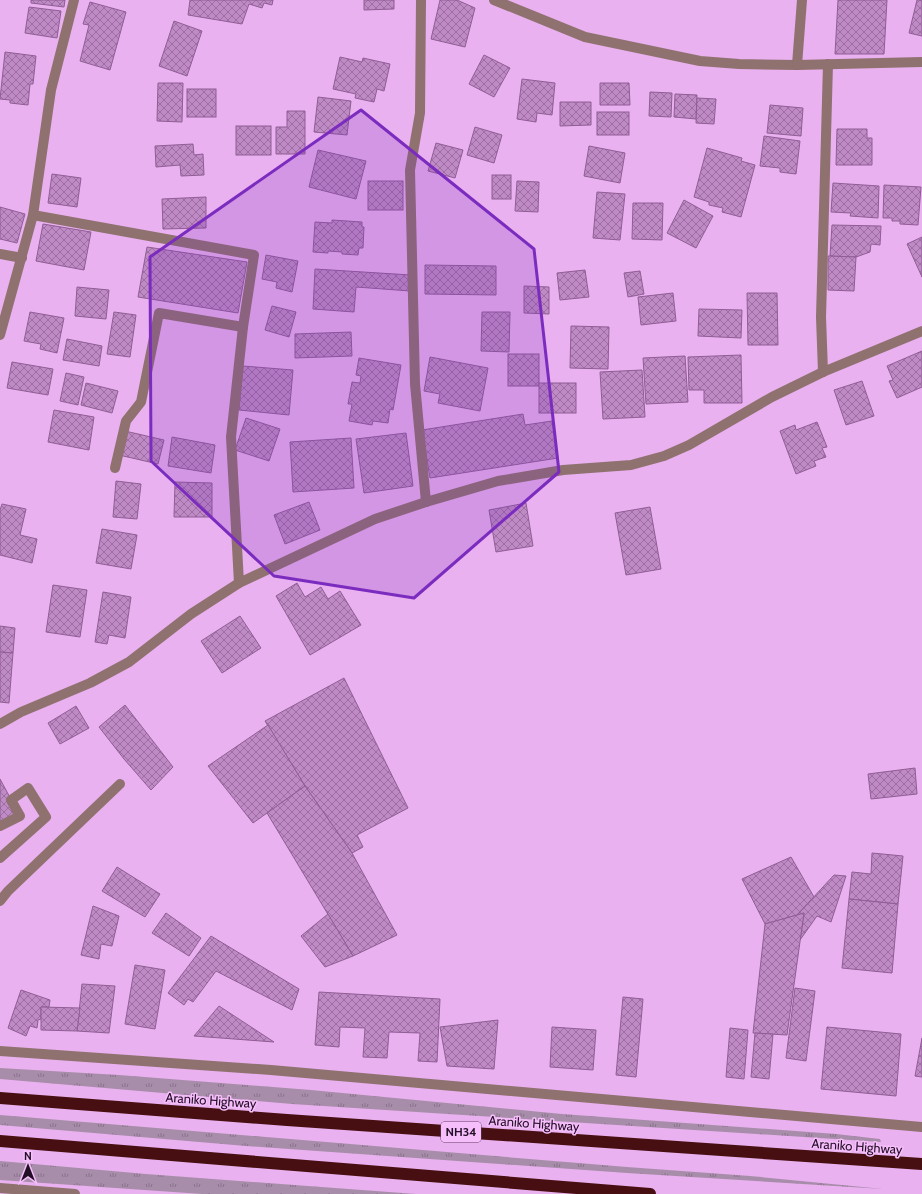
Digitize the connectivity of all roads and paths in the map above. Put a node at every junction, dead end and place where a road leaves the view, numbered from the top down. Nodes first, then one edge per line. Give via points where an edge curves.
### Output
1 (74, 0) edge
2 (420, 0) edge
3 (494, 0) edge
4 (802, 0) edge
5 (922, 62) edge
6 (828, 64) junction
7 (797, 65) junction
8 (33, 215) junction
9 (0, 254) edge
10 (22, 258) junction
11 (243, 327) junction
12 (922, 331) edge
13 (0, 335) edge
14 (823, 372) junction
15 (115, 468) dead end
16 (426, 502) junction
17 (239, 583) junction
18 (0, 724) edge
19 (120, 784) dead end
20 (0, 826) edge
21 (0, 858) edge
22 (0, 901) edge
23 (0, 1051) edge
24 (0, 1098) edge
25 (922, 1127) edge
26 (0, 1141) edge
27 (922, 1164) edge
28 (2, 1190) edge
29 (75, 1194) edge
30 (650, 1194) edge

1 - 8 street via 51,90
2 - 16 street via 420,114 410,170 415,384
3 - 7 street via 585,38 700,61
4 - 7 street
5 - 6 street
6 - 7 street
6 - 14 street via 821,317
8 - 10 street
8 - 11 street via 254,255
9 - 10 street
10 - 13 street
11 - 15 street via 159,313 142,402 126,421
11 - 17 street via 231,438
12 - 14 street
14 - 16 street via 664,456 631,465 563,470 498,481
16 - 17 street via 375,519
17 - 18 street via 191,614 129,662 90,683 20,712
19 - 22 street via 8,890
20 - 21 street via 20,816 11,800 28,788 46,817
23 - 25 street via 271,1070
24 - 27 highway, Araniko Highway / NH34
26 - 30 highway
28 - 29 street

